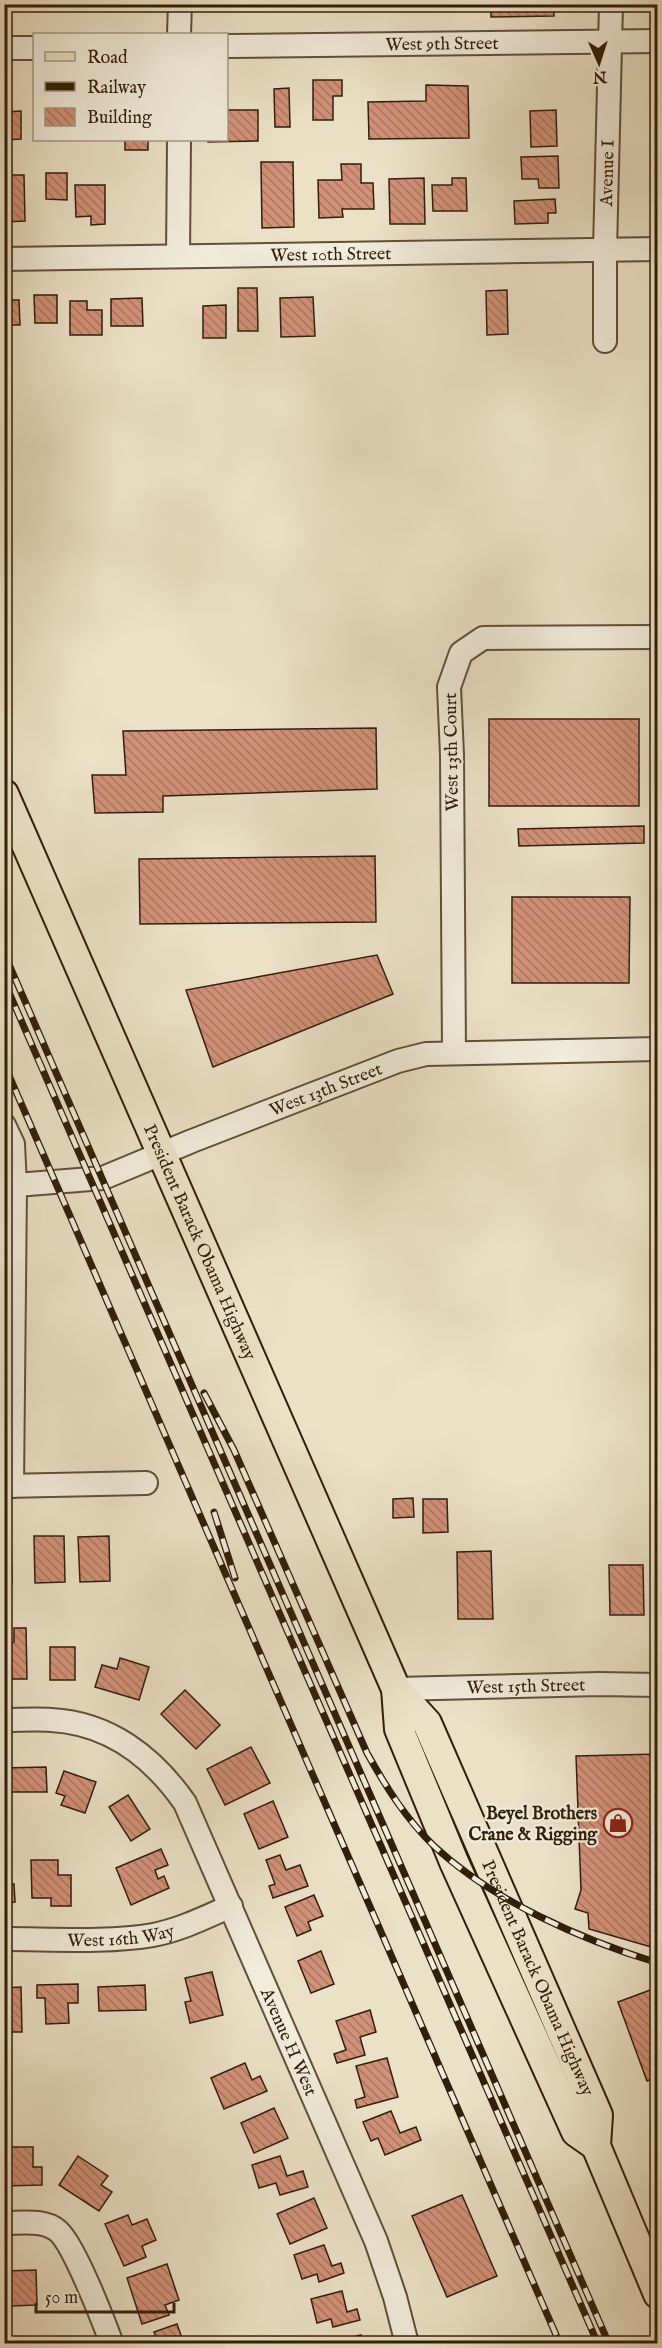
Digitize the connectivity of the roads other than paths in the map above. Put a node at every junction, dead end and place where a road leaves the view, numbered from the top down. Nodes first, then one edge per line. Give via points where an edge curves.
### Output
1 (180, 4) edge
2 (611, 4) edge
3 (179, 33) edge
4 (610, 41) junction
5 (657, 41) edge
6 (228, 46) edge
7 (4, 48) edge
8 (33, 48) edge
9 (179, 141) edge
10 (657, 249) edge
11 (605, 250) junction
12 (178, 256) junction
13 (4, 259) edge
14 (605, 341) dead end
15 (657, 637) edge
16 (4, 794) edge
17 (657, 1049) edge
18 (454, 1053) junction
19 (4, 1125) edge
20 (160, 1153) junction
21 (10, 1186) edge
22 (146, 1483) dead end
23 (8, 1486) edge
24 (657, 1685) edge
25 (396, 1689) junction
26 (4, 1720) edge
27 (231, 1906) junction
28 (4, 1940) edge
29 (4, 2223) edge
30 (657, 2294) edge
31 (112, 2343) edge
32 (407, 2343) edge

1 - 3 street
2 - 4 street, Avenue I
4 - 5 street, West 9th Street
4 - 6 street, West 9th Street
4 - 11 street, Avenue I
7 - 8 street
9 - 12 street
10 - 11 street, West 10th Street
11 - 12 street, West 10th Street
11 - 14 street, Avenue I
12 - 13 street, West 10th Street
15 - 18 street, West 13th Court via 483,638 461,653 457,661 449,687
16 - 20 main road, President Barack Obama Highway
17 - 18 street, West 13th Street
18 - 20 street, West 13th Street via 398,1061
19 - 21 street via 13,1144
20 - 21 street, West 13th Street via 103,1178
20 - 25 main road, President Barack Obama Highway
21 - 23 street
22 - 23 street
24 - 25 street, West 15th Street
25 - 30 main road, President Barack Obama Highway via 427,1723 598,2115 596,2146
26 - 27 street, Avenue H West via 79,1724 105,1732 143,1756 170,1781 185,1803
27 - 28 street, West 16th Way via 153,1935
27 - 32 street, Avenue H West via 376,2241
29 - 31 street via 34,2223 58,2231 71,2248

